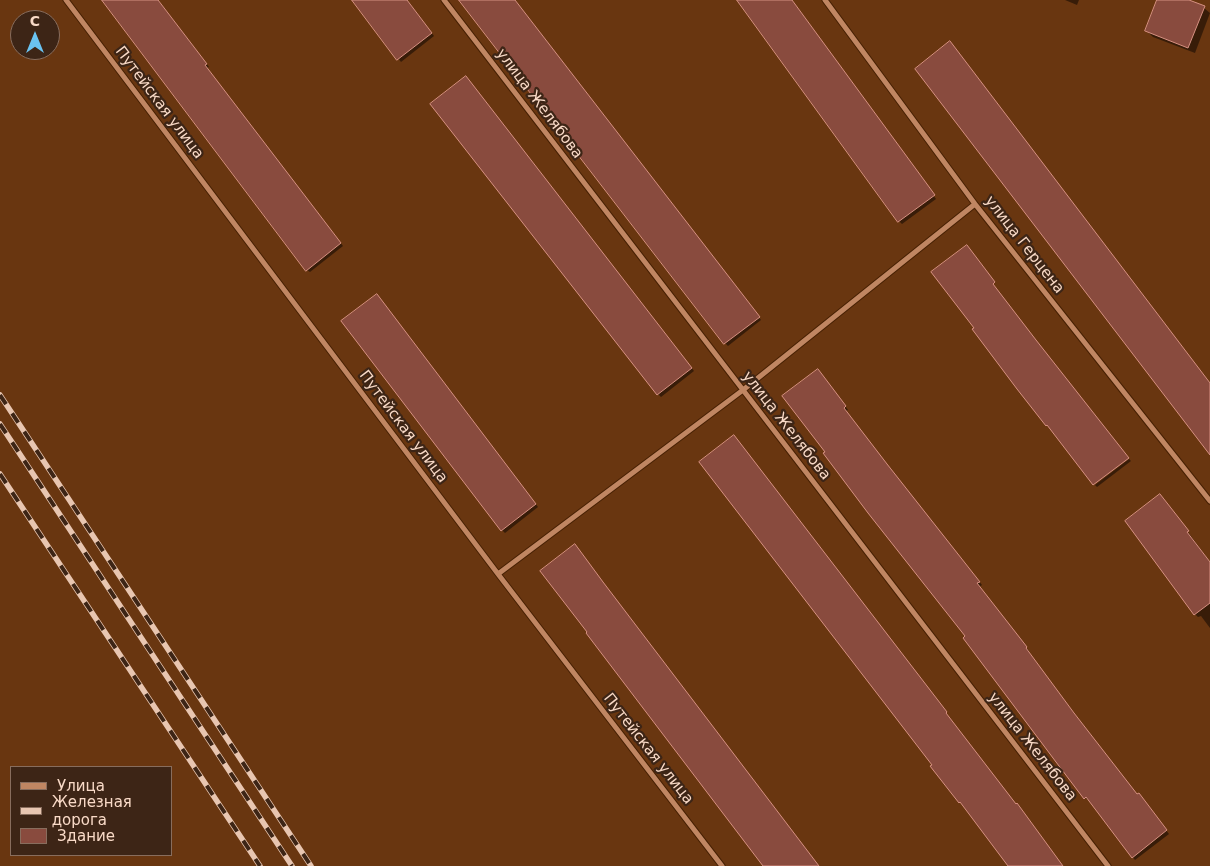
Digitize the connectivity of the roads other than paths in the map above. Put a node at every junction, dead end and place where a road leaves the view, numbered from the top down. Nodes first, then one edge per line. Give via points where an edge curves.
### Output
1 (66, 0) edge
2 (444, 0) edge
3 (825, 0) edge
4 (975, 204) junction
5 (743, 390) junction
6 (1210, 501) edge
7 (498, 574) junction
8 (722, 866) edge
9 (1108, 866) edge

1 - 7 street, Путейская улица
2 - 5 street, улица Желябова
3 - 4 street, улица Герцена
4 - 5 street
4 - 6 street, улица Герцена
5 - 7 street
5 - 9 street, улица Желябова
7 - 8 street, Путейская улица

